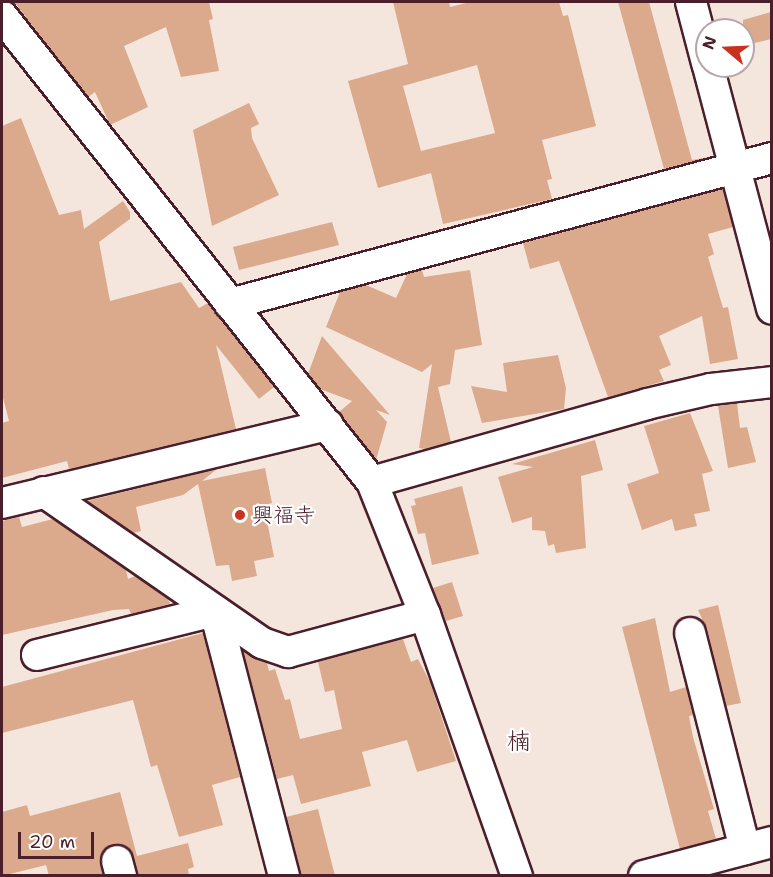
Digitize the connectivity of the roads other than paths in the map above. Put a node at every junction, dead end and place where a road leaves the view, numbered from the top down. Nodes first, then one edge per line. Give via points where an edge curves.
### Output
1 (691, 2) edge
2 (2, 16) edge
3 (695, 18) edge
4 (710, 78) edge
5 (771, 158) edge
6 (734, 167) junction
7 (230, 304) junction
8 (771, 309) edge
9 (771, 382) edge
10 (328, 425) junction
11 (372, 482) junction
12 (44, 492) junction
13 (2, 503) edge
14 (215, 611) junction
15 (424, 615) junction
16 (690, 633) dead end
17 (37, 655) dead end
18 (758, 845) edge
19 (280, 875) edge
20 (517, 876) edge
21 (644, 876) edge

1 - 3 street
2 - 7 street
4 - 6 street
5 - 6 street
6 - 7 street
6 - 8 street
7 - 10 street
9 - 11 street via 711,389 647,404
10 - 11 street
10 - 12 street
11 - 15 street
12 - 13 street
12 - 14 street
14 - 15 street via 262,643 288,652
14 - 17 street
14 - 19 street
15 - 20 street
16 - 18 street
18 - 21 street

